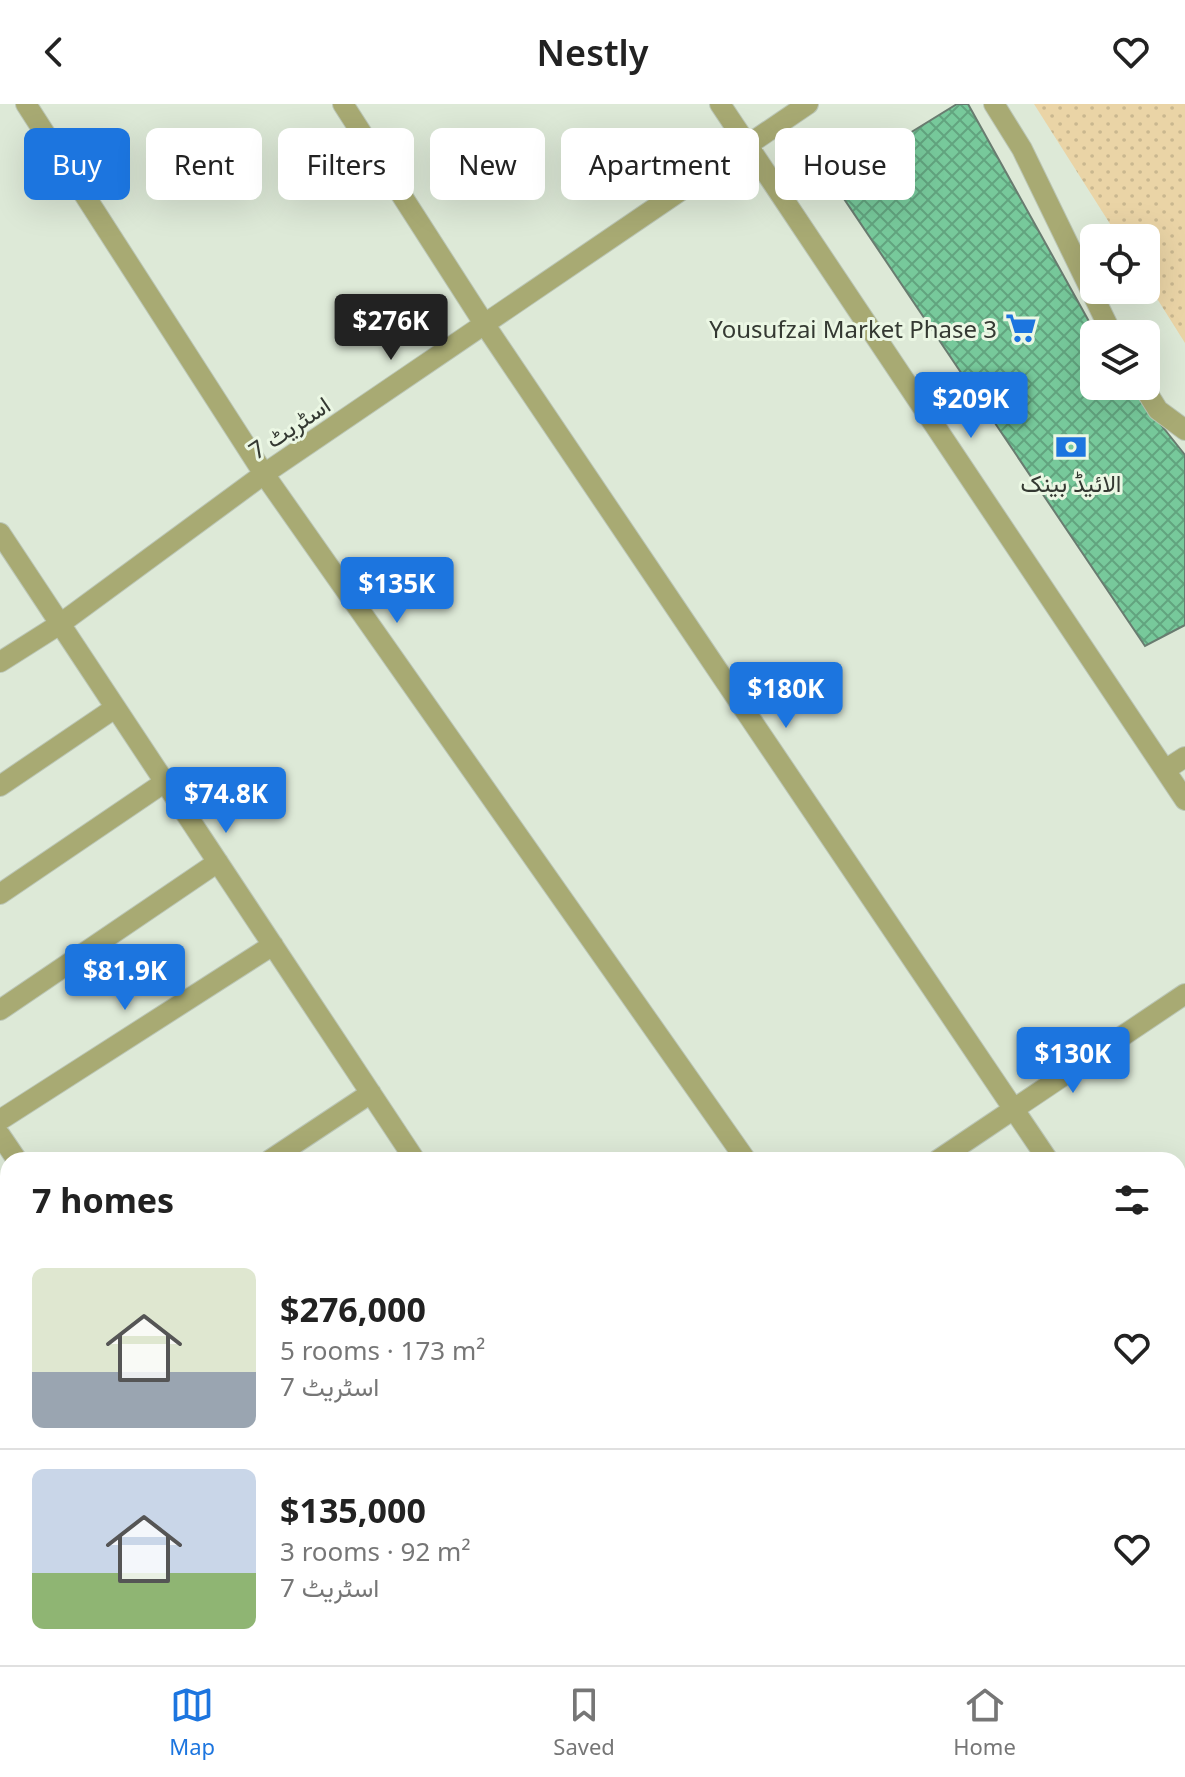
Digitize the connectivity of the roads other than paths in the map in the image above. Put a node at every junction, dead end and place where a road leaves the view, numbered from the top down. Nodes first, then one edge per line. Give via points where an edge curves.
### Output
1 (26, 104) edge
2 (343, 104) edge
3 (720, 104) edge
4 (808, 104) edge
5 (994, 104) edge
6 (736, 128) edge
7 (759, 137) edge
8 (759, 163) edge
9 (667, 200) edge
10 (1105, 320) edge
11 (485, 325) junction
12 (1152, 400) edge
13 (1185, 430) edge
14 (264, 474) junction
15 (0, 533) edge
16 (60, 624) junction
17 (0, 662) edge
18 (115, 708) junction
19 (1185, 757) edge
20 (1165, 770) junction
21 (165, 782) junction
22 (0, 786) edge
23 (1185, 800) edge
24 (218, 862) junction
25 (0, 894) edge
26 (273, 945) junction
27 (1185, 994) edge
28 (0, 1010) edge
29 (371, 1093) junction
30 (1014, 1108) junction
31 (0, 1120) edge
32 (0, 1135) edge
33 (12, 1152) edge
34 (282, 1152) edge
35 (410, 1152) edge
36 (740, 1152) edge
37 (950, 1152) edge
38 (1043, 1152) edge

1 - 14 street
2 - 11 street
3 - 6 street
4 - 7 street, اسٹریٹ 7
5 - 10 street via 1022,149
8 - 20 street
9 - 11 street, اسٹریٹ 7
11 - 14 street, اسٹریٹ 7
11 - 30 street
12 - 13 street
14 - 16 street, اسٹریٹ 7
14 - 36 street
15 - 16 street
16 - 17 street, اسٹریٹ 7
16 - 18 street
18 - 21 street
18 - 22 street
19 - 20 street
20 - 23 street
21 - 24 street
21 - 25 street
24 - 26 street
24 - 28 street
26 - 29 street
26 - 31 street
27 - 30 street
29 - 34 street
29 - 35 street
30 - 37 street
30 - 38 street
32 - 33 street

